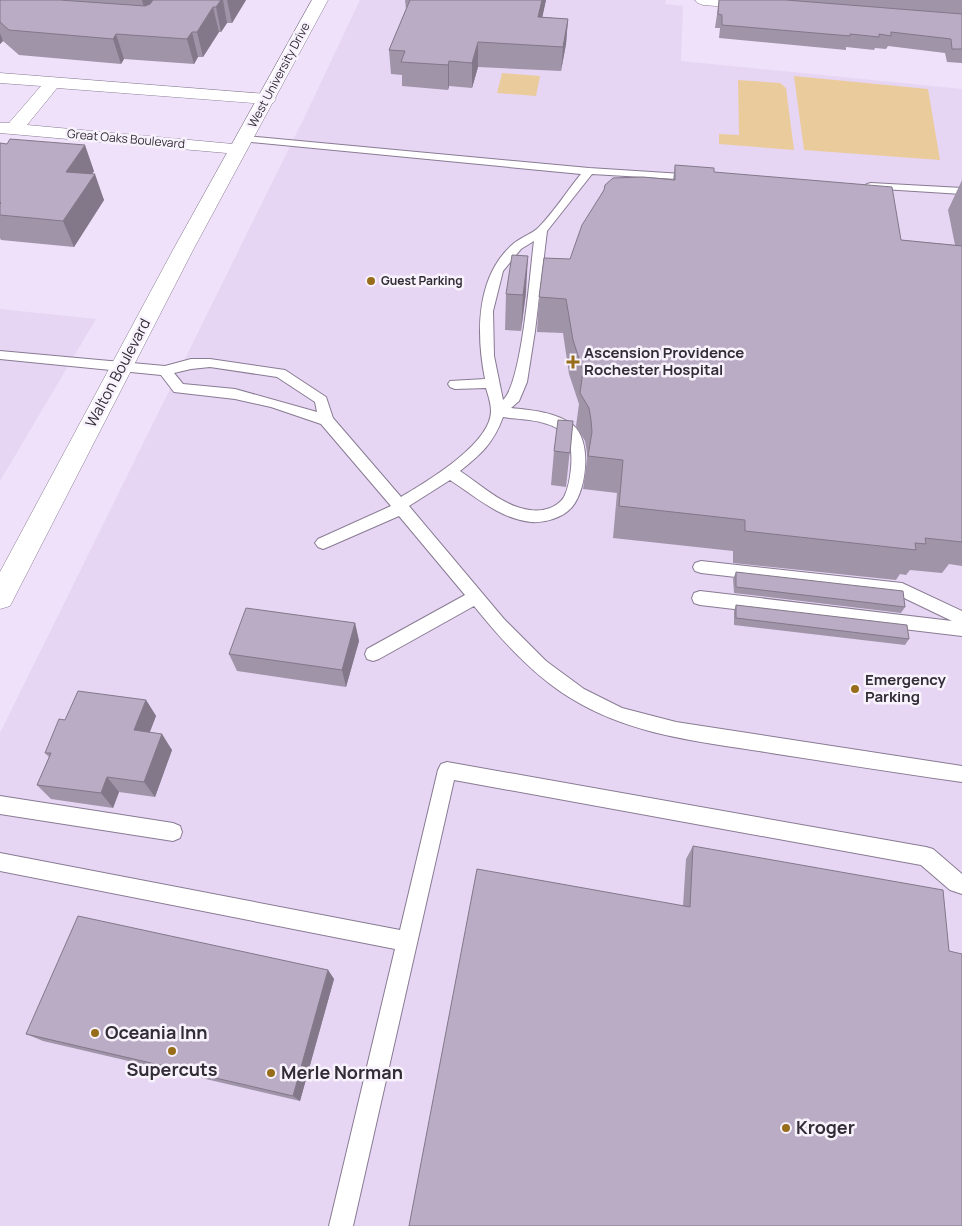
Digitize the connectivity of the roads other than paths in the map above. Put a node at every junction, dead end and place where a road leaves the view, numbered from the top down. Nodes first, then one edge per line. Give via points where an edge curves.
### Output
1 (320, 0) edge
2 (703, 0) edge
3 (773, 6) edge
4 (0, 78) edge
5 (54, 82) junction
6 (267, 99) junction
7 (7, 128) edge
8 (241, 144) junction
9 (589, 171) junction
10 (704, 177) edge
11 (863, 186) edge
12 (962, 192) edge
13 (541, 231) junction
14 (0, 355) edge
15 (122, 367) junction
16 (165, 371) junction
17 (492, 383) junction
18 (455, 384) dead end
19 (498, 412) junction
20 (326, 420) junction
21 (450, 472) junction
22 (401, 507) junction
23 (323, 543) dead end
24 (701, 567) dead end
25 (476, 597) junction
26 (0, 598) edge
27 (700, 598) dead end
28 (962, 618) edge
29 (962, 629) edge
30 (373, 654) dead end
31 (962, 774) edge
32 (0, 805) edge
33 (173, 832) dead end
34 (0, 862) edge
35 (962, 884) edge
36 (407, 941) junction
37 (341, 1226) edge

1 - 6 main road, West University Drive
2 - 3 main road
4 - 5 main road
5 - 6 main road
5 - 7 main road, Great Oaks Boulevard
6 - 8 main road, West University Drive
7 - 8 main road, Great Oaks Boulevard
8 - 9 lane
8 - 15 main road, Walton Boulevard
9 - 10 lane
9 - 13 lane
11 - 12 lane
13 - 17 lane via 516,246 497,271 487,311 487,356
13 - 19 lane via 520,382 514,398
14 - 15 lane
15 - 16 lane
15 - 26 main road, Walton Boulevard
16 - 20 lane via 179,389 240,396
16 - 20 lane via 210,362 280,373 321,400
17 - 18 lane
17 - 19 lane
19 - 21 lane via 490,434 481,446
19 - 21 lane via 540,417 566,428 575,438 578,448 570,500 561,509 541,516 524,515 511,511
20 - 22 lane
21 - 22 lane
22 - 23 lane
22 - 25 lane
24 - 28 lane via 902,590
25 - 30 lane
25 - 31 lane via 540,666 578,694 619,715 676,730
27 - 29 lane
32 - 33 lane
34 - 36 lane
35 - 36 lane via 926,856 447,770
36 - 37 lane

